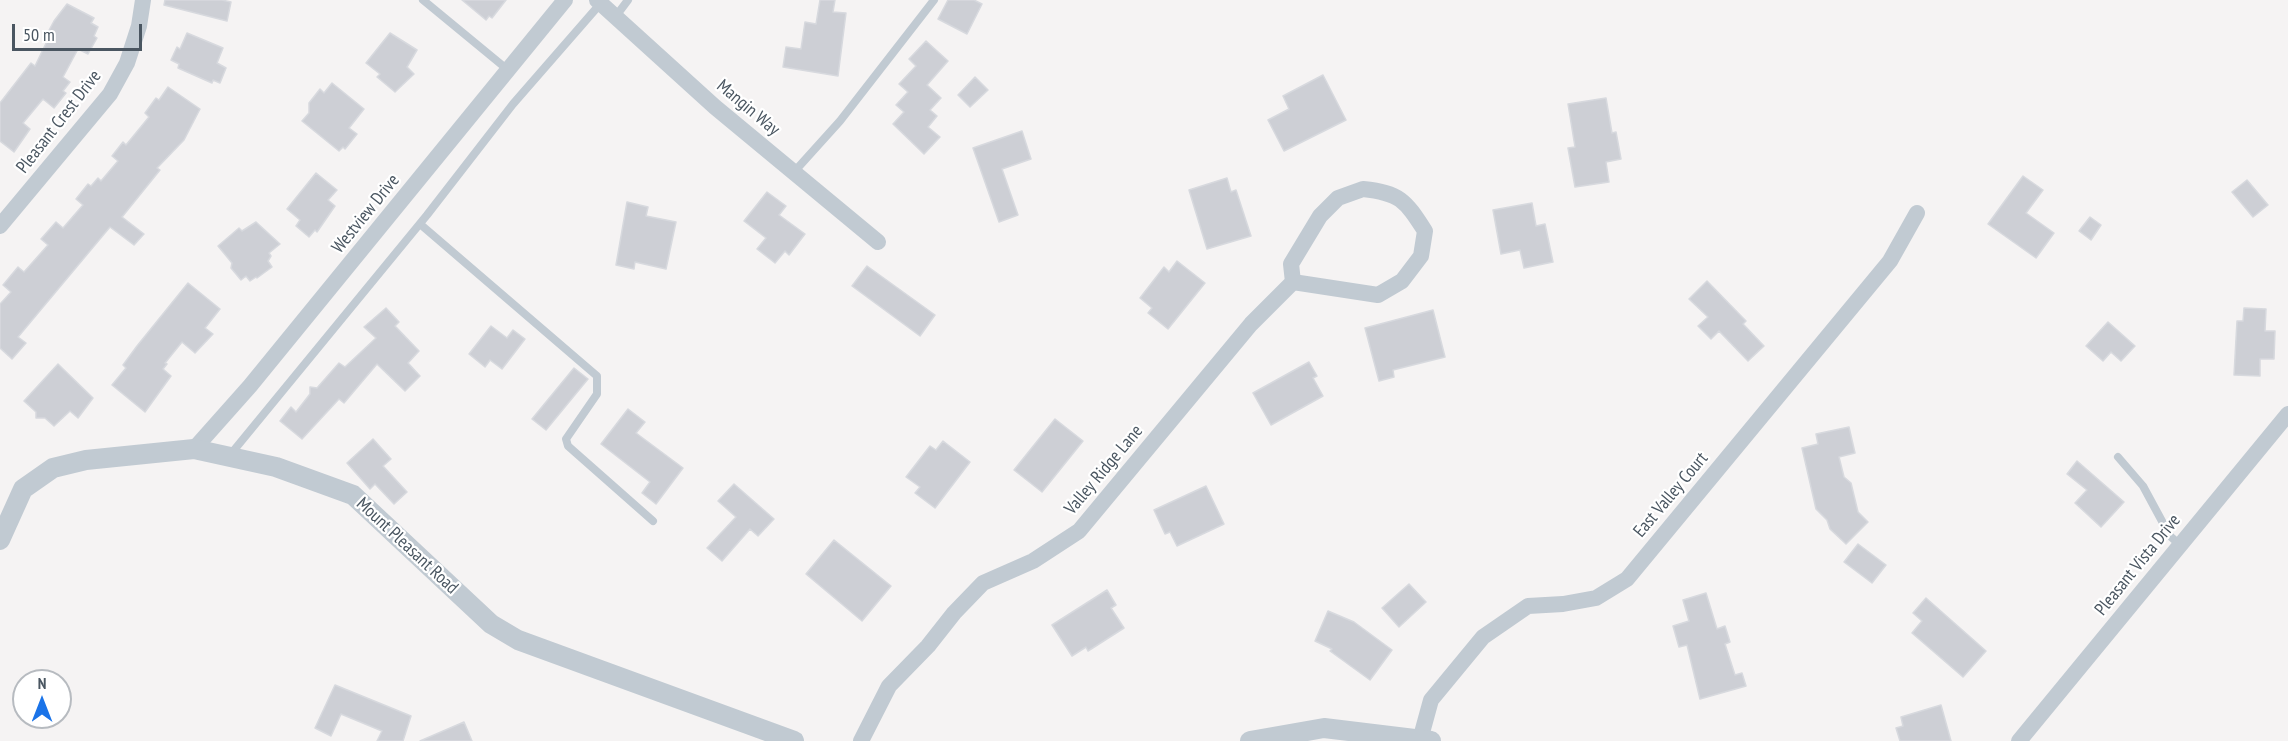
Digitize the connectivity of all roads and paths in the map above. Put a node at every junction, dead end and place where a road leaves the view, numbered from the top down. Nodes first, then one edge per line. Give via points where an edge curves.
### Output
1 (143, 0) edge
2 (423, 0) edge
3 (565, 0) edge
4 (628, 0) edge
5 (934, 0) edge
6 (599, 2) edge
7 (616, 16) junction
8 (508, 70) junction
9 (794, 172) junction
10 (1917, 213) dead end
11 (420, 224) junction
12 (0, 226) edge
13 (878, 242) dead end
14 (1293, 282) junction
15 (2288, 414) edge
16 (194, 449) junction
17 (229, 457) junction
18 (2118, 457) dead end
19 (653, 521) dead end
20 (0, 540) edge
21 (2180, 545) junction
22 (1426, 740) edge
23 (794, 741) edge
24 (861, 741) edge
25 (1250, 741) edge
26 (2019, 741) edge

1 - 12 street, Pleasant Crest Drive via 140,26 127,63 110,94
2 - 8 lane
3 - 8 street, Westview Drive
4 - 7 lane
5 - 9 lane via 840,121
6 - 7 street, Mangin Way
6 - 11 lane
7 - 9 street, Mangin Way via 715,107
8 - 16 street, Westview Drive
9 - 13 street, Mangin Way
10 - 22 street, East Valley Court via 1890,261 1627,579 1596,598 1528,606 1483,637 1431,700
11 - 17 lane
11 - 19 lane via 597,376 597,393 566,439 568,446
14 - 14 street via 1378,295 1402,281 1421,256 1425,231 1410,208 1389,192 1363,189 1338,198 1320,216 1291,264
14 - 24 street, Valley Ridge Lane via 1251,324 1079,531 1033,561 982,583 889,686
15 - 21 street, Pleasant Vista Drive
16 - 17 street, Mount Pleasant Road
16 - 20 street, Mount Pleasant Road via 86,460 53,468 23,489
17 - 23 street, Mount Pleasant Road via 276,467 353,495 491,624 518,640
18 - 21 lane via 2143,486 2170,536
21 - 26 street, Pleasant Vista Drive
22 - 25 street via 1324,728

